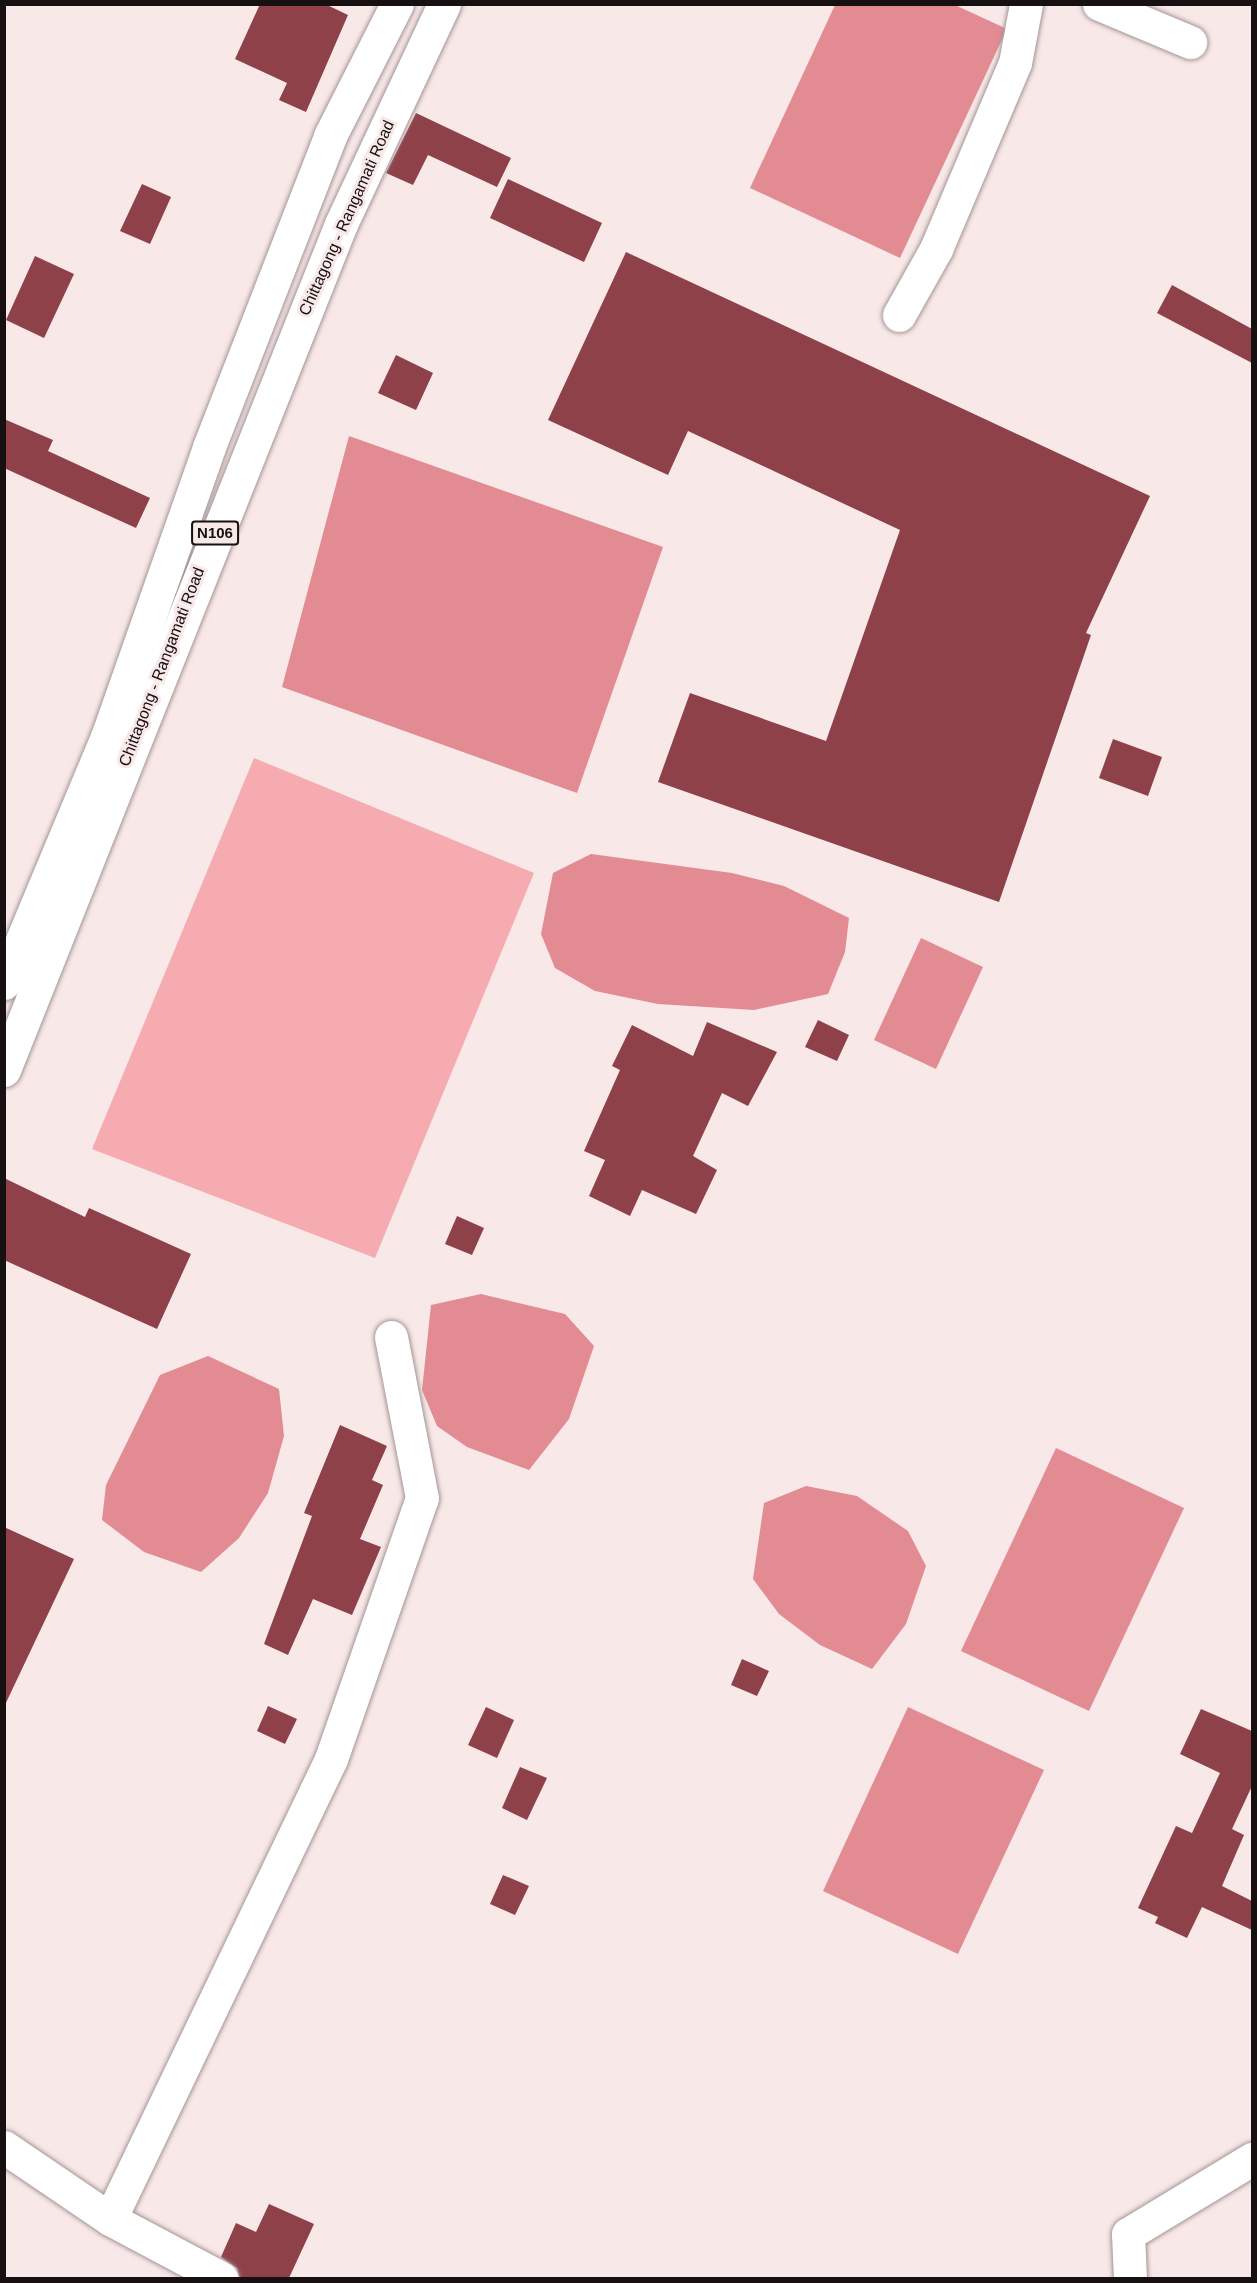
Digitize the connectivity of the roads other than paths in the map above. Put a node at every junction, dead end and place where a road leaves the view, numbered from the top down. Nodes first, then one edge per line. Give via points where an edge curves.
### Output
1 (397, 4) edge
2 (444, 4) edge
3 (1026, 4) edge
4 (1099, 4) edge
5 (1190, 42) dead end
6 (899, 315) dead end
7 (4, 983) edge
8 (4, 1070) edge
9 (390, 1337) dead end
10 (4, 2147) edge
11 (1252, 2159) edge
12 (110, 2219) junction
13 (221, 2278) edge
14 (1130, 2278) edge

1 - 7 main road, Chittagong - Rangamati Road / N106 via 330,136 209,447 107,737
2 - 8 main road, Chittagong - Rangamati Road / N106 via 341,224
3 - 6 main road via 1015,63 936,249
4 - 5 main road
9 - 12 main road via 422,1498 331,1759
10 - 12 main road
11 - 14 main road via 1128,2234
12 - 13 main road

